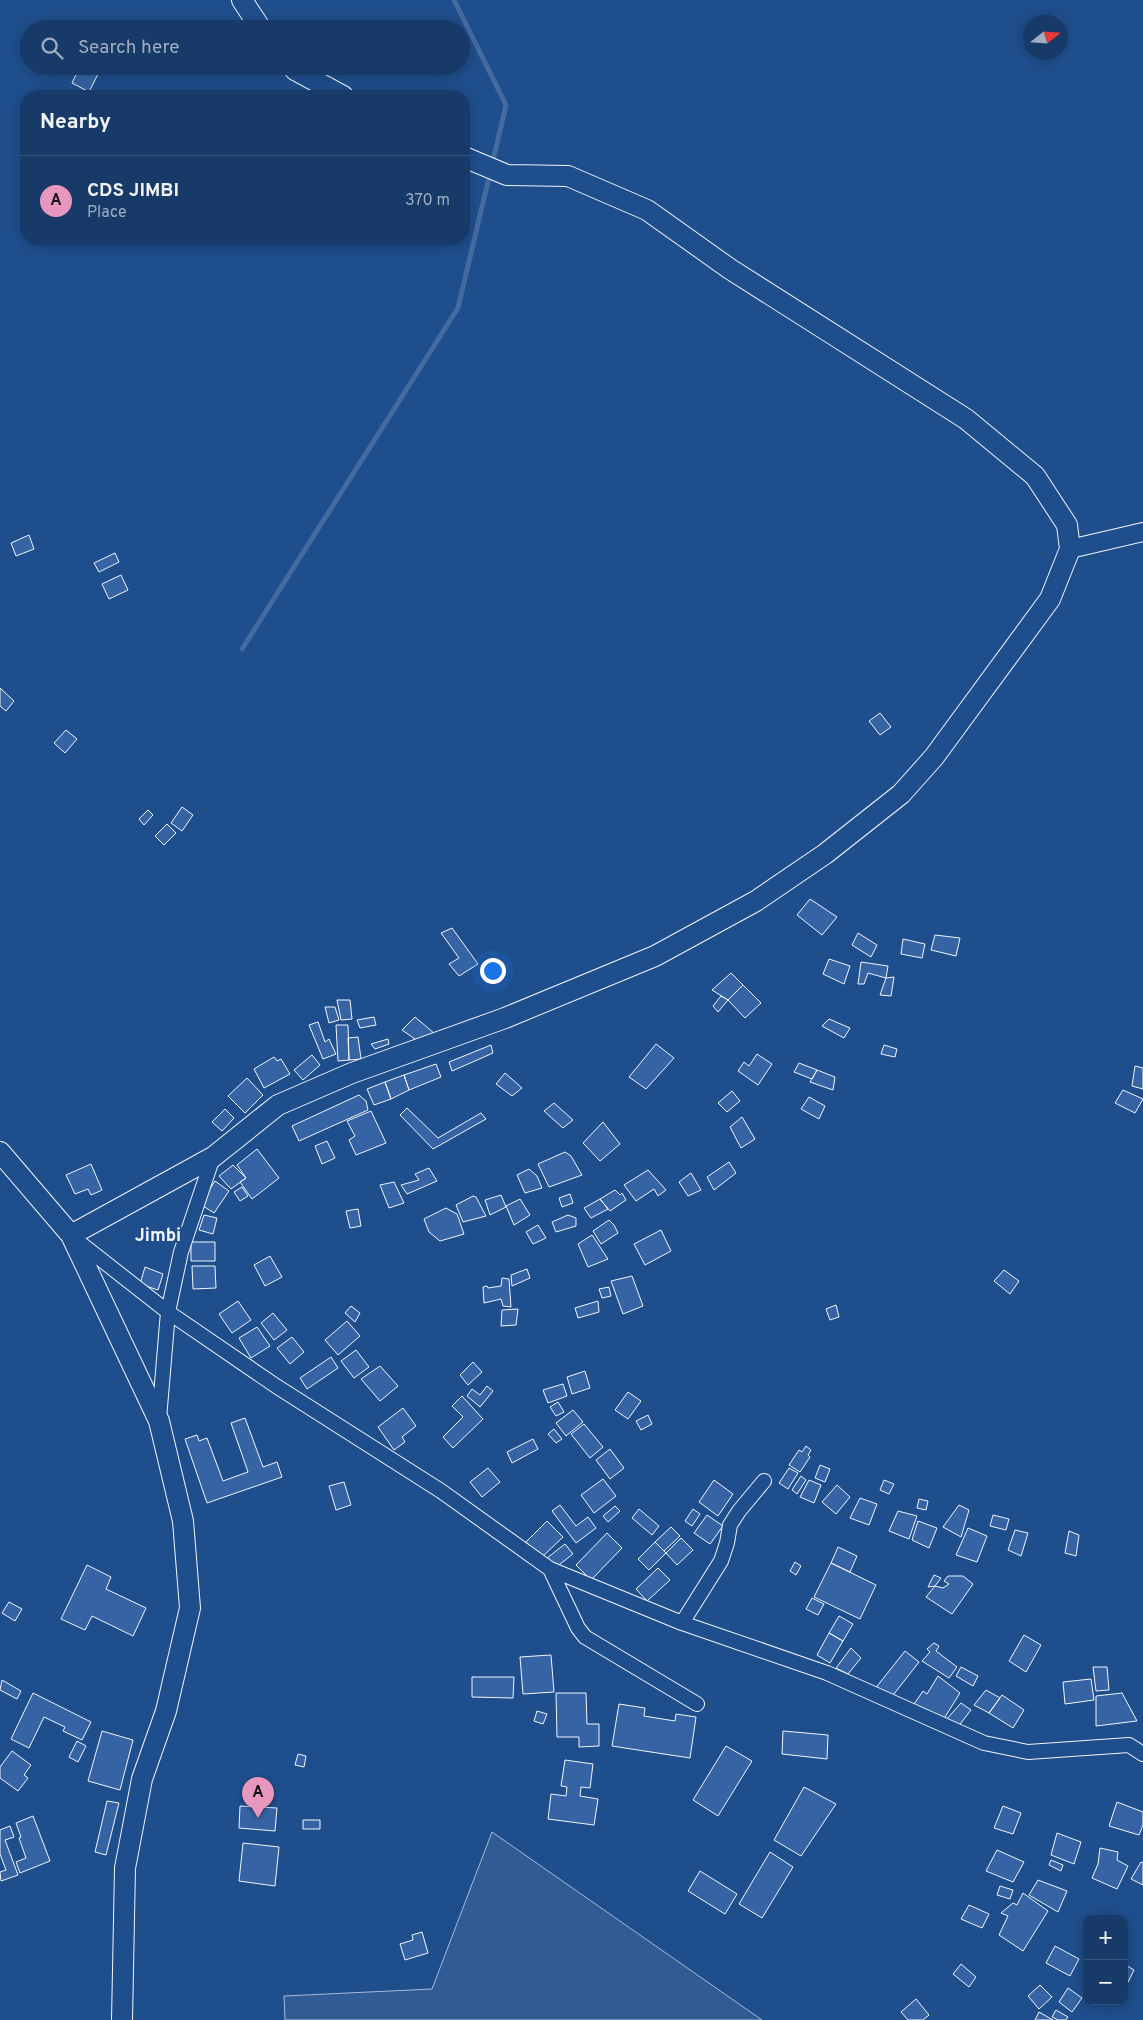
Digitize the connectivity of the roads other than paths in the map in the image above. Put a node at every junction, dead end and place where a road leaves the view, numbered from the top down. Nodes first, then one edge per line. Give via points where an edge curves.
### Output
1 (242, 0) edge
2 (255, 20) edge
3 (303, 75) edge
4 (332, 90) edge
5 (470, 161) edge
6 (1143, 532) edge
7 (1070, 549) junction
8 (0, 1152) edge
9 (213, 1157) junction
10 (71, 1235) junction
11 (168, 1312) junction
12 (159, 1421) junction
13 (764, 1481) dead end
14 (550, 1569) junction
15 (682, 1623) junction
16 (697, 1704) dead end
17 (1136, 1743) edge
18 (1143, 1754) edge
19 (122, 2020) edge

1 - 2 main road
3 - 4 main road
5 - 7 main road via 507,175 568,176 647,210 730,269 966,419 1035,476 1068,525
6 - 7 street
7 - 9 main road via 1050,599 934,757 901,794 825,854 756,901 656,956 505,1018 352,1072 278,1105
8 - 10 main road
9 - 10 main road
9 - 11 street via 181,1252
10 - 11 street
10 - 12 main road
11 - 12 street
11 - 14 street via 276,1386 441,1491
12 - 19 main road via 184,1521 190,1608 166,1711 142,1779 125,1868
13 - 15 street via 730,1525 721,1561
14 - 15 street
14 - 16 street via 585,1637
15 - 17 street via 827,1674 984,1743 1028,1752
17 - 18 street

